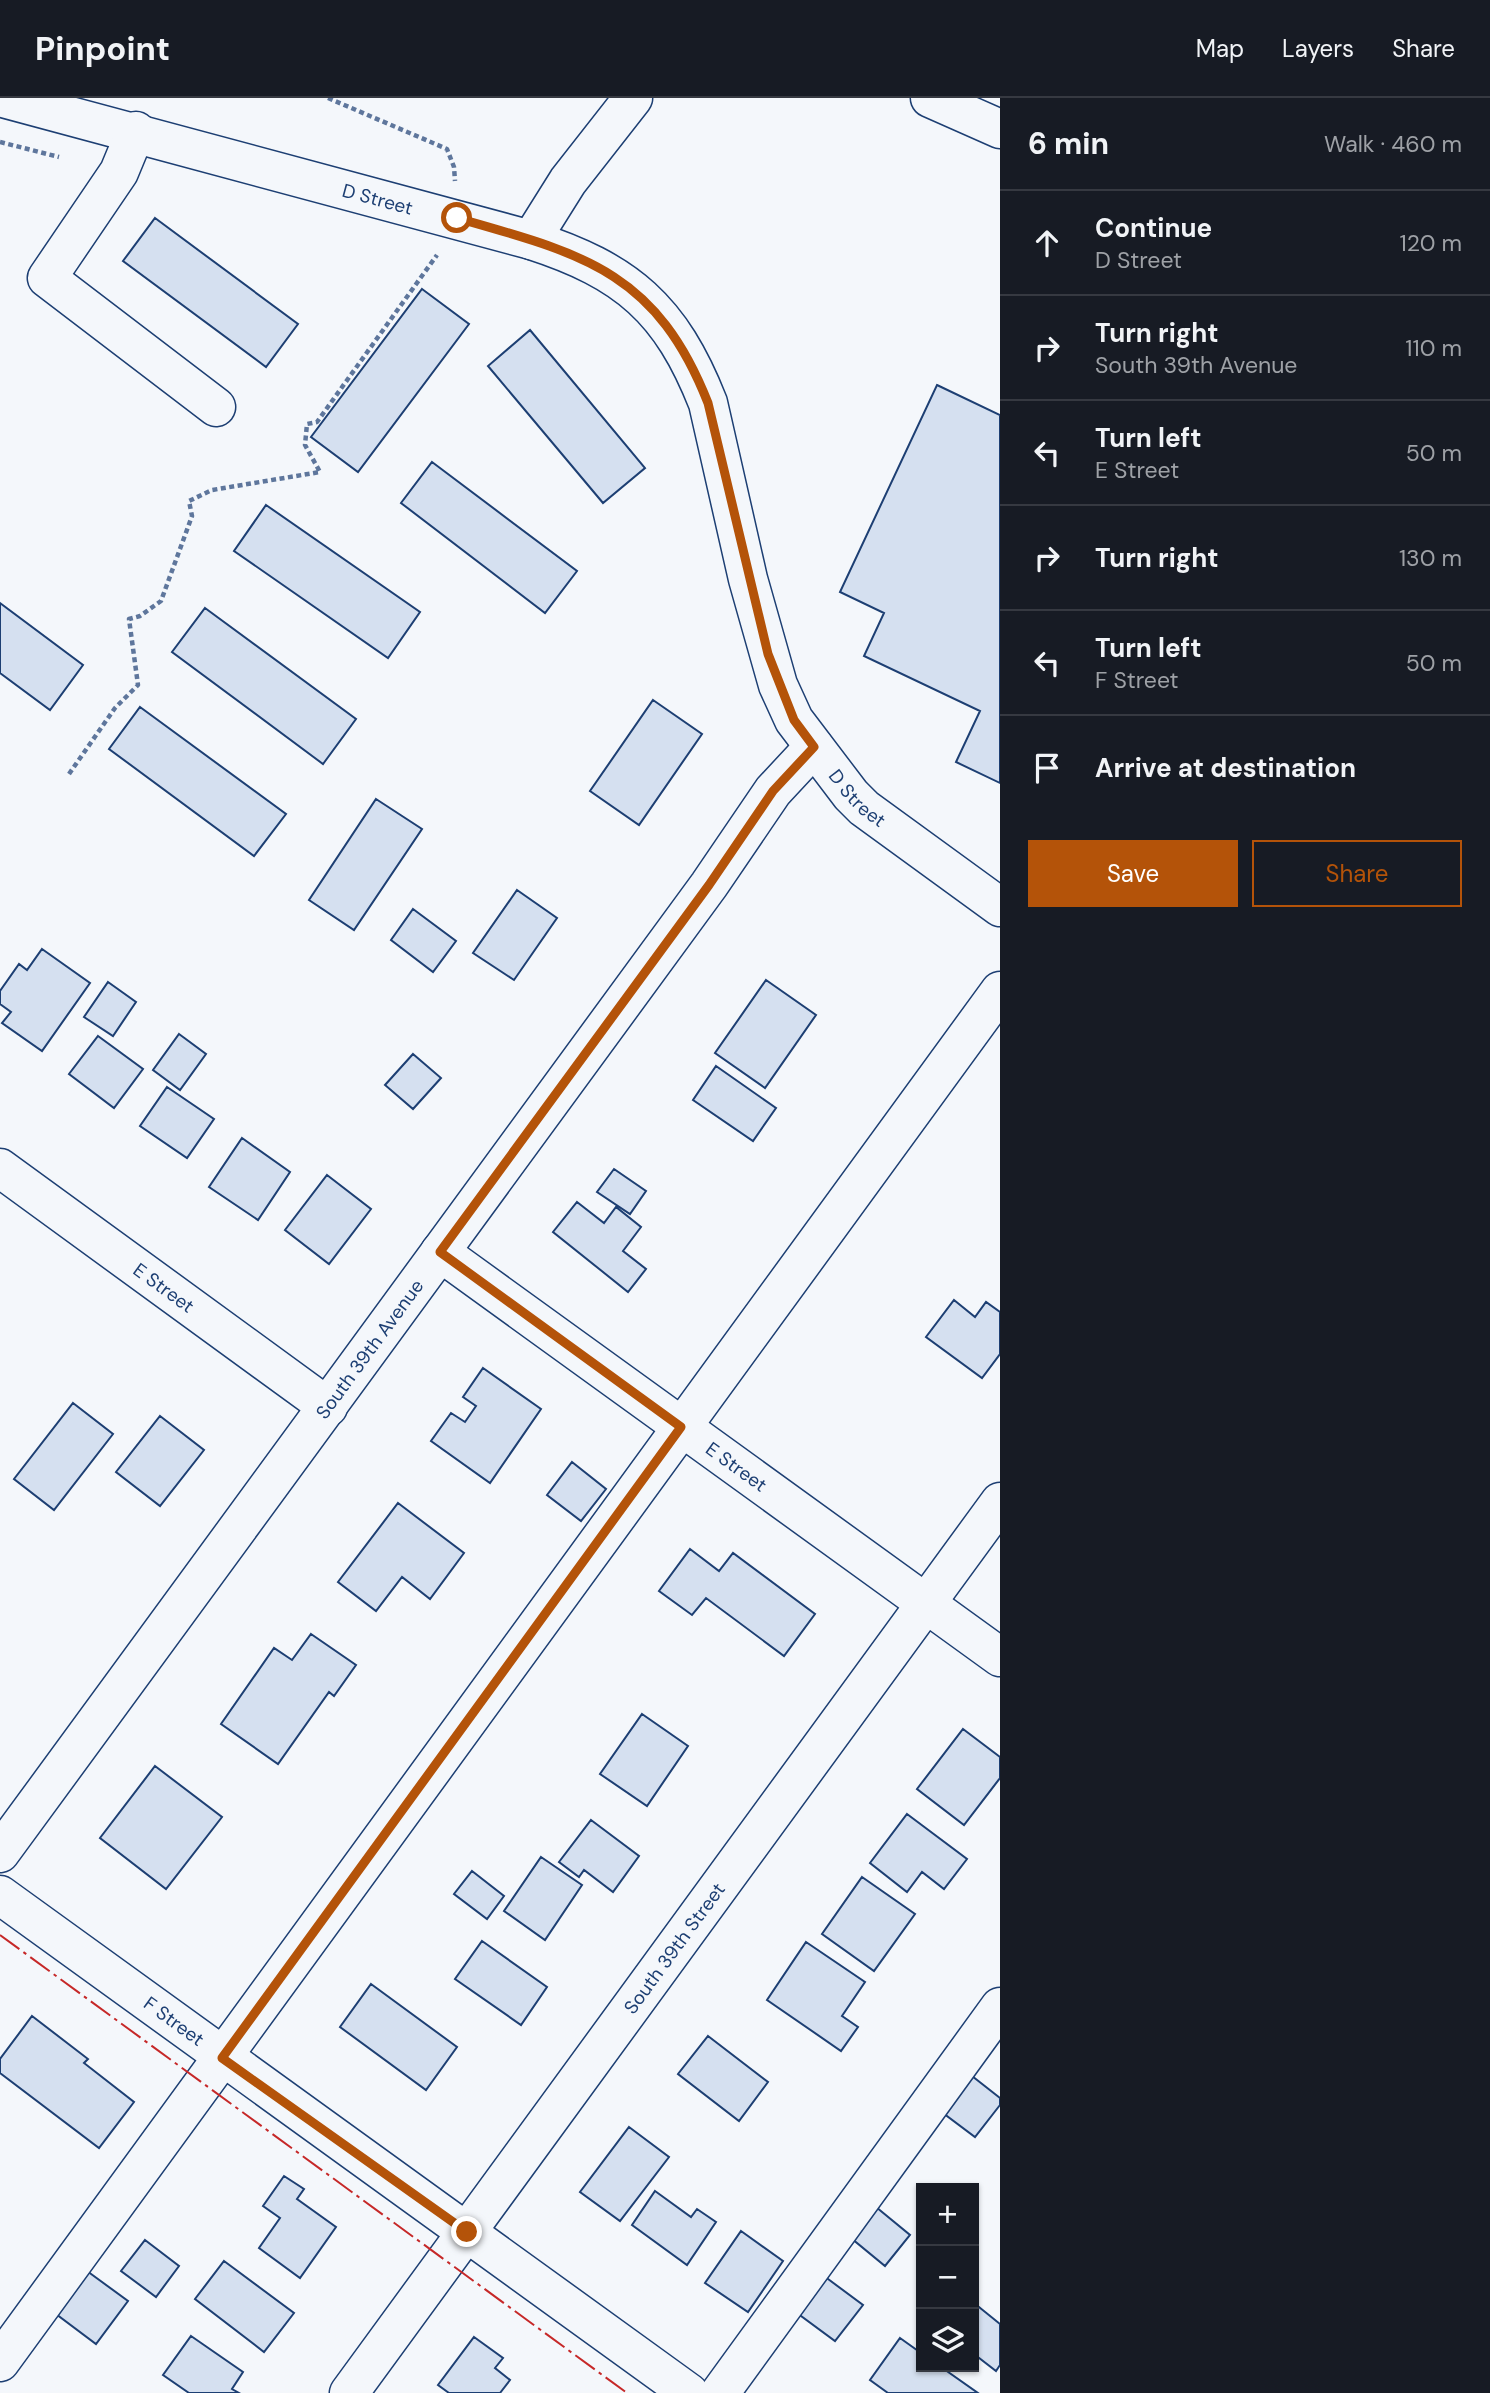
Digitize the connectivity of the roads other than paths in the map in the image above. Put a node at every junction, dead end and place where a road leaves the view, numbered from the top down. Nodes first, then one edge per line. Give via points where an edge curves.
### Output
1 (3, 98) edge
2 (633, 98) edge
3 (930, 98) edge
4 (1000, 130) edge
5 (136, 131) junction
6 (531, 240) junction
7 (216, 407) dead end
8 (814, 747) junction
9 (1000, 907) edge
10 (1000, 992) edge
11 (0, 1168) edge
12 (440, 1252) junction
13 (328, 1406) junction
14 (681, 1427) junction
15 (1000, 1502) edge
16 (926, 1603) junction
17 (1000, 1657) edge
18 (0, 1853) edge
19 (0, 1895) edge
20 (1000, 2007) edge
21 (222, 2058) junction
22 (467, 2232) junction
23 (0, 2362) edge
24 (349, 2393) edge
25 (689, 2393) edge
26 (720, 2393) edge

1 - 5 street, D Street
2 - 6 street via 568,181
3 - 4 street
5 - 6 street, D Street
5 - 7 street via 118,172 47,278
6 - 8 street, D Street via 608,270 642,296 693,366 708,403 768,654 794,720
8 - 9 street, D Street via 864,808
8 - 12 street, South 39th Avenue via 773,791
10 - 14 street
11 - 13 street, E Street
12 - 13 street, South 39th Avenue
12 - 14 street, E Street
13 - 18 street, South 39th Avenue
14 - 16 street, E Street
14 - 21 street
15 - 16 street, South 39th Street
16 - 17 street, E Street
16 - 22 street, South 39th Street
19 - 21 street, F Street
20 - 26 street
21 - 22 street, F Street
21 - 23 street
22 - 24 street, South 39th Street
22 - 25 street, F Street

